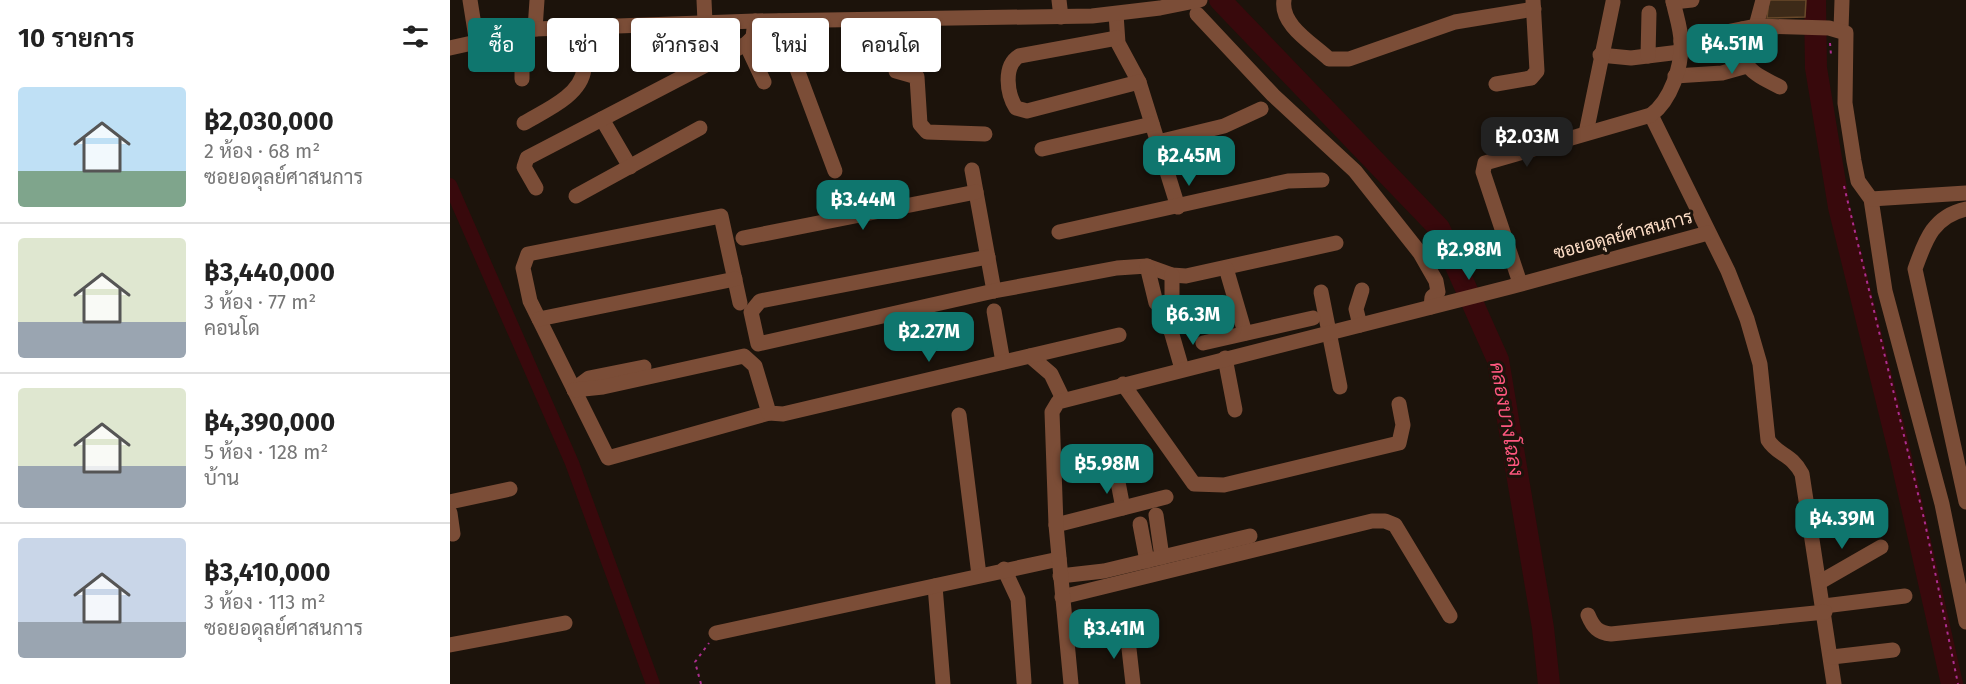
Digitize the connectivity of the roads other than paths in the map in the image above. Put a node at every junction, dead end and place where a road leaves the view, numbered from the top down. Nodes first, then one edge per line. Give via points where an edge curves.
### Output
1 (470, 0) edge
2 (537, 0) edge
3 (704, 0) edge
4 (1059, 0) edge
5 (1284, 0) edge
6 (1692, 0) edge
7 (1763, 0) edge
8 (1842, 0) edge
9 (1673, 1) edge
10 (1613, 2) dead end
11 (1534, 4) edge
12 (1198, 7) edge
13 (1649, 13) dead end
14 (1116, 15) junction
15 (1061, 17) junction
16 (473, 18) edge
17 (532, 18) edge
18 (705, 18) edge
19 (941, 19) edge
20 (1749, 27) junction
21 (1835, 29) junction
22 (752, 38) edge
23 (1117, 38) junction
24 (746, 44) junction
25 (468, 45) edge
26 (1681, 47) junction
27 (450, 48) edge
28 (1600, 55) junction
29 (1648, 56) junction
30 (1747, 66) junction
31 (523, 72) edge
32 (584, 72) edge
33 (798, 72) edge
34 (900, 72) edge
35 (1675, 76) junction
36 (522, 79) dead end
37 (764, 82) dead end
38 (1139, 82) junction
39 (1496, 84) dead end
40 (1780, 87) dead end
41 (1261, 109) dead end
42 (1651, 115) junction
43 (602, 119) junction
44 (524, 123) dead end
45 (1152, 124) junction
46 (700, 128) dead end
47 (1586, 133) junction
48 (985, 134) dead end
49 (1158, 142) junction
50 (1042, 149) dead end
51 (630, 167) junction
52 (972, 170) dead end
53 (835, 171) dead end
54 (1322, 180) dead end
55 (536, 188) dead end
56 (976, 192) junction
57 (1966, 194) edge
58 (576, 196) dead end
59 (1871, 199) junction
60 (1178, 207) junction
61 (1966, 209) edge
62 (1059, 232) dead end
63 (1708, 233) junction
64 (743, 238) dead end
65 (1336, 243) dead end
66 (988, 257) junction
67 (1147, 266) junction
68 (1226, 268) junction
69 (1172, 275) junction
70 (735, 279) junction
71 (1515, 285) junction
72 (1362, 290) dead end
73 (994, 291) junction
74 (1320, 292) dead end
75 (740, 303) dead end
76 (1165, 307) junction
77 (1433, 307) junction
78 (994, 311) dead end
79 (1313, 318) dead end
80 (539, 319) junction
81 (1360, 325) junction
82 (1245, 333) junction
83 (1327, 333) junction
84 (1119, 335) dead end
85 (1203, 343) dead end
86 (694, 356) dead end
87 (1030, 356) junction
88 (1225, 358) junction
89 (1003, 363) junction
90 (1182, 369) junction
91 (1124, 384) junction
92 (1340, 387) dead end
93 (574, 390) junction
94 (1063, 399) junction
95 (1399, 404) dead end
96 (1235, 410) dead end
97 (769, 413) junction
98 (959, 415) dead end
99 (1116, 472) dead end
100 (510, 489) dead end
101 (1166, 497) dead end
102 (450, 502) edge
103 (1966, 502) edge
104 (1123, 508) junction
105 (450, 513) edge
106 (1155, 515) dead end
107 (1140, 524) dead end
108 (1056, 525) junction
109 (453, 534) dead end
110 (1250, 536) dead end
111 (1881, 547) dead end
112 (1162, 557) junction
113 (1059, 559) junction
114 (1147, 561) junction
115 (1004, 569) junction
116 (979, 575) junction
117 (1060, 576) junction
118 (1820, 582) junction
119 (935, 586) junction
120 (1905, 596) dead end
121 (1062, 597) junction
122 (1825, 609) junction
123 (1588, 615) dead end
124 (1450, 616) dead end
125 (1966, 622) edge
126 (565, 623) dead end
127 (1127, 631) dead end
128 (716, 633) road end
129 (450, 645) edge
130 (1893, 650) dead end
131 (1832, 657) junction
132 (1024, 682) dead end
133 (943, 684) edge
134 (1071, 684) edge
135 (1134, 684) edge
136 (1834, 684) edge

1 - 16 street
2 - 17 street
3 - 18 street
4 - 15 street
5 - 11 street via 1283,10 1291,24 1329,59 1337,60 1455,21
6 - 9 street
7 - 20 street
8 - 21 street
9 - 26 street
10 - 28 street
11 - 39 street via 1537,71 1532,78
12 - 14 street
12 - 77 street via 1273,95 1356,171 1436,281 1438,292 1432,297
13 - 29 street
14 - 15 street
14 - 23 street
15 - 19 street
20 - 21 street
20 - 26 street
20 - 30 street via 1742,59
21 - 59 street via 1846,33 1845,104 1850,138 1858,181
22 - 24 street
23 - 38 street
23 - 38 street via 1019,56 1009,69 1010,99 1016,108 1027,111
24 - 37 street
24 - 43 street
25 - 27 street
26 - 29 street
26 - 35 street
28 - 29 street
28 - 47 street
30 - 35 street via 1722,73
30 - 40 street
31 - 36 street
32 - 44 street via 577,86 560,101
33 - 53 street
34 - 48 street via 917,77 920,124 927,132
35 - 42 street via 1666,99
38 - 45 street
41 - 49 street via 1224,126
42 - 47 street
42 - 63 street
43 - 51 street
43 - 55 street via 527,158 524,167
45 - 49 street
45 - 50 street
46 - 51 street
47 - 71 street via 1485,163 1483,167
49 - 60 street
51 - 58 street
52 - 56 street
54 - 60 street via 1288,180
56 - 64 street
56 - 66 street
57 - 59 street
59 - 125 street via 1885,291 1942,504
60 - 62 street
61 - 103 street via 1943,217 1924,243 1915,269
63 - 71 street, ซอยอดุลย์ศาสนการ
63 - 118 street via 1728,272 1760,364 1768,440 1773,449 1796,462 1802,474
65 - 68 street
66 - 73 street
66 - 73 street via 760,301 751,312 758,344
67 - 69 street
67 - 73 street
67 - 76 street
68 - 69 street
68 - 82 street
69 - 76 street
70 - 75 street
70 - 80 street
70 - 80 street via 721,216 528,254 523,268 530,301
71 - 77 street, ซอยอดุลย์ศาสนการ
72 - 81 street via 1356,309
74 - 83 street
76 - 90 street
77 - 81 street, ซอยอดุลย์ศาสนการ
78 - 89 street
79 - 82 street
80 - 93 street
81 - 83 street, ซอยอดุลย์ศาสนการ
82 - 85 street
83 - 88 street, ซอยอดุลย์ศาสนการ
83 - 92 street
84 - 87 street
86 - 93 street via 589,378
87 - 89 street
87 - 94 street via 1051,374
88 - 90 street, ซอยอดุลย์ศาสนการ
88 - 96 street
89 - 97 street via 783,414
90 - 91 street, ซอยอดุลย์ศาสนการ
91 - 94 street, ซอยอดุลย์ศาสนการ
91 - 95 street via 1194,484 1224,485 1399,443 1403,425
93 - 97 street via 744,356 754,366
93 - 97 street via 608,458
94 - 108 street via 1052,412
98 - 116 street
99 - 104 street
100 - 102 street
101 - 104 street
104 - 108 street
105 - 109 street
106 - 112 street
107 - 114 street
108 - 113 street
110 - 112 street
111 - 118 street
112 - 114 street
113 - 115 street
113 - 117 street
114 - 117 street
115 - 116 street
115 - 132 street via 1018,599
116 - 119 street
117 - 121 street
118 - 122 street
119 - 128 street
119 - 133 street
120 - 122 street
121 - 124 street via 1385,521 1395,525
121 - 134 street
122 - 123 street via 1611,634 1592,626
122 - 131 street
126 - 129 street
127 - 135 street
130 - 131 street
131 - 136 street

